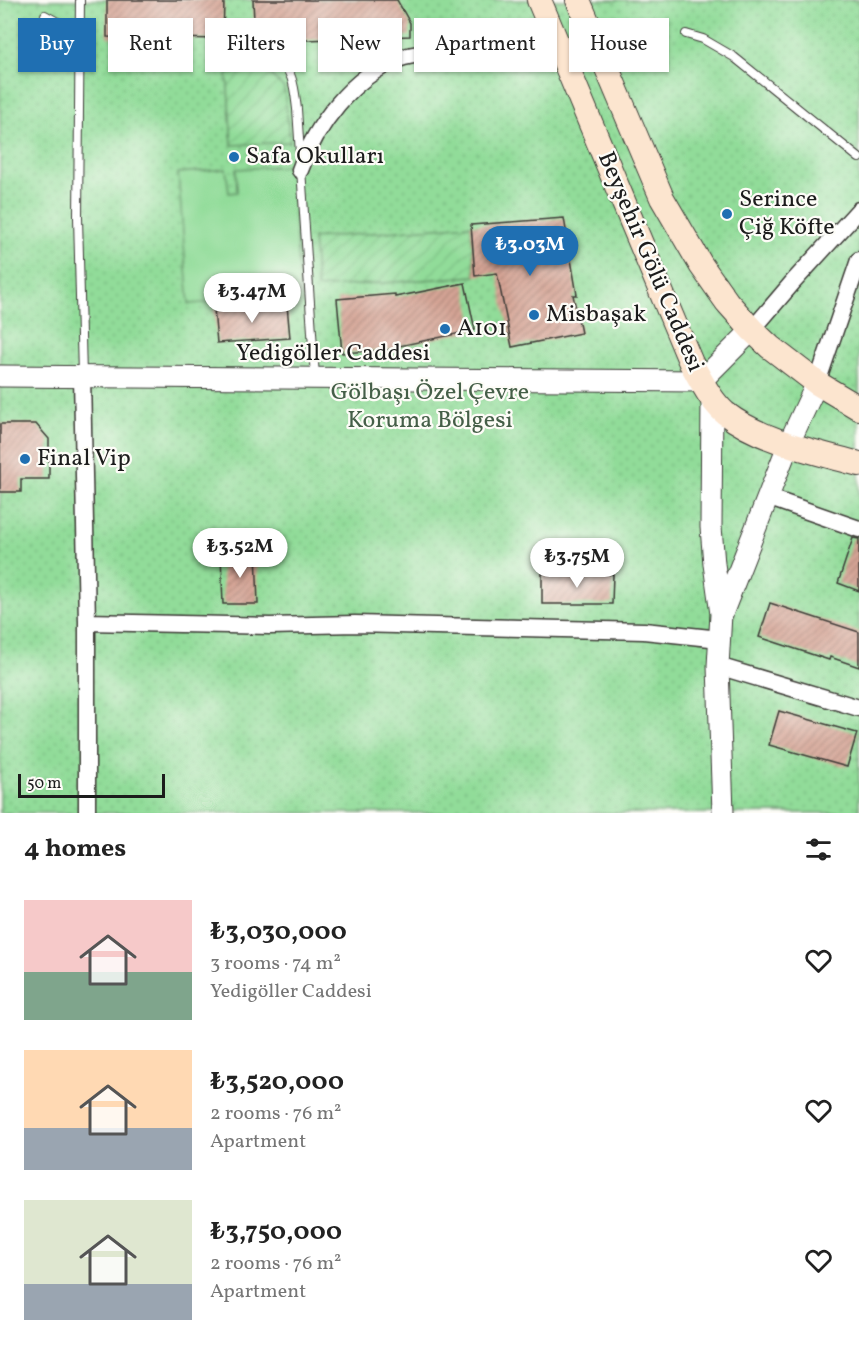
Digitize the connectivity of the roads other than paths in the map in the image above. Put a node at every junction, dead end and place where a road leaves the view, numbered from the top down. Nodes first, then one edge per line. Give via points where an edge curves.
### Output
1 (80, 0) edge
2 (539, 0) edge
3 (578, 0) edge
4 (45, 15) dead end
5 (51, 18) edge
6 (80, 18) edge
7 (686, 34) dead end
8 (560, 50) junction
9 (80, 72) edge
10 (288, 72) edge
11 (859, 158) edge
12 (300, 171) junction
13 (859, 210) edge
14 (859, 260) edge
15 (752, 330) junction
16 (0, 376) edge
17 (82, 377) junction
18 (315, 380) junction
19 (817, 383) junction
20 (707, 390) junction
21 (859, 408) edge
22 (789, 443) junction
23 (859, 464) edge
24 (767, 497) junction
25 (859, 529) edge
26 (721, 614) junction
27 (87, 622) junction
28 (720, 639) junction
29 (718, 666) junction
30 (859, 708) edge
31 (87, 813) edge
32 (723, 813) edge

1 - 6 lane
2 - 8 main road, Beyşehir Gölü Caddesi
3 - 15 main road via 662,198 701,265
4 - 5 lane
7 - 11 lane via 734,57
8 - 12 street via 424,53 398,59 350,90 314,139
8 - 20 main road, Beyşehir Gölü Caddesi via 691,363
9 - 17 lane
10 - 12 lane via 297,109
12 - 18 lane
13 - 15 street
14 - 19 street
15 - 19 main road
15 - 20 street
16 - 17 street, Yedigöller Caddesi
17 - 18 street, Yedigöller Caddesi
17 - 27 street
18 - 20 street, Yedigöller Caddesi
19 - 21 main road
19 - 22 street
20 - 22 main road, Beyşehir Gölü Caddesi via 738,421
20 - 26 street via 711,527
22 - 23 main road, Beyşehir Gölü Caddesi
22 - 24 street
24 - 25 street
24 - 26 street
26 - 28 street
27 - 28 street via 644,631
27 - 31 street
28 - 29 street
29 - 30 street
29 - 32 street

